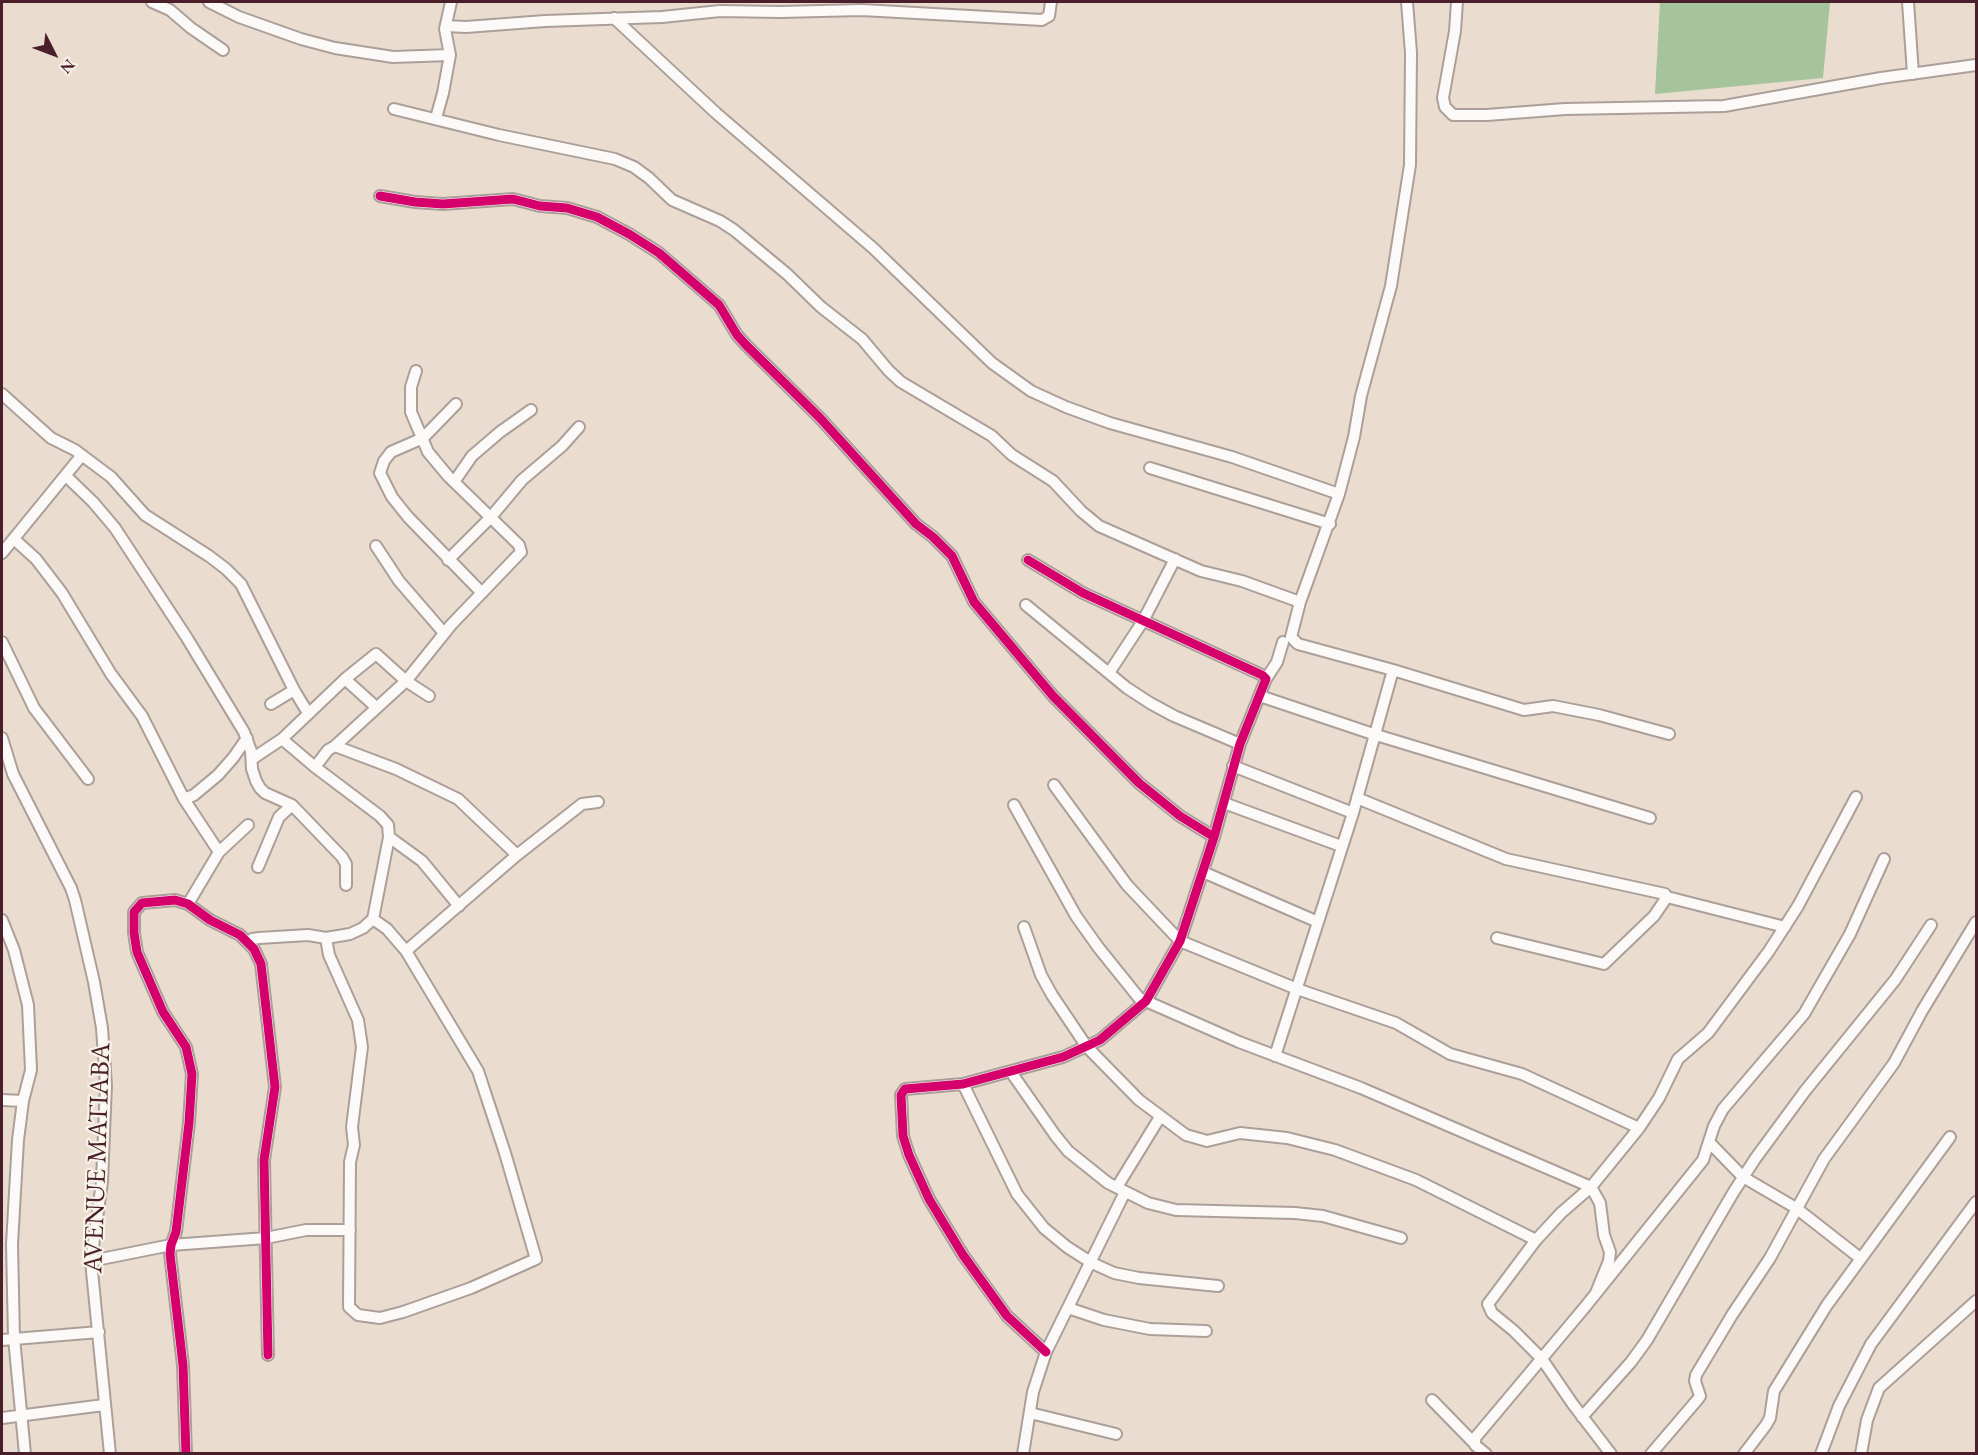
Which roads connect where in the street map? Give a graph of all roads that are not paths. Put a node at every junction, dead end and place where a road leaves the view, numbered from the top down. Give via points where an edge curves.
1 (152, 2) edge
2 (209, 2) edge
3 (452, 2) edge
4 (1051, 2) edge
5 (1407, 2) edge
6 (1457, 2) edge
7 (1908, 2) edge
8 (828, 6) edge
9 (614, 18) junction
10 (446, 26) junction
11 (223, 50) dead end
12 (450, 55) junction
13 (1977, 65) edge
14 (1913, 74) junction
15 (394, 109) dead end
16 (436, 118) junction
17 (380, 196) dead end
18 (416, 371) dead end
19 (2, 394) edge
20 (456, 404) dead end
21 (531, 410) dead end
22 (579, 427) dead end
23 (423, 438) junction
24 (82, 455) junction
25 (1150, 468) dead end
26 (66, 476) junction
27 (454, 482) junction
28 (1339, 494) junction
29 (491, 517) junction
30 (1329, 524) junction
31 (14, 538) junction
32 (376, 546) dead end
33 (2, 553) edge
34 (1175, 559) junction
35 (448, 560) junction
36 (1028, 560) dead end
37 (482, 593) junction
38 (1300, 602) junction
39 (1026, 604) dead end
40 (1143, 621) junction
41 (444, 633) junction
42 (2, 642) edge
43 (1282, 642) dead end
44 (1393, 670) junction
45 (1109, 673) junction
46 (345, 679) junction
47 (1266, 679) junction
48 (406, 681) junction
49 (294, 690) junction
50 (429, 696) dead end
51 (1260, 696) junction
52 (271, 704) dead end
53 (376, 707) junction
54 (308, 713) junction
55 (1669, 734) dead end
56 (1373, 735) junction
57 (2, 738) edge
58 (247, 738) junction
59 (282, 739) junction
60 (1240, 744) junction
61 (335, 746) junction
62 (252, 759) junction
63 (1233, 766) junction
64 (315, 767) junction
65 (88, 779) dead end
66 (1054, 785) dead end
67 (1856, 797) dead end
68 (1357, 798) junction
69 (184, 799) junction
70 (598, 802) dead end
71 (1224, 803) junction
72 (292, 805) junction
73 (1014, 805) dead end
74 (1353, 813) junction
75 (1650, 818) dead end
76 (248, 825) dead end
77 (389, 837) junction
78 (1214, 837) junction
79 (1341, 846) junction
80 (219, 852) junction
81 (517, 855) junction
82 (1884, 859) dead end
83 (258, 867) dead end
84 (1203, 872) junction
85 (346, 885) dead end
86 (1668, 897) junction
87 (188, 904) junction
88 (459, 906) junction
89 (373, 919) junction
90 (2, 920) edge
91 (1318, 922) junction
92 (1977, 922) edge
93 (1931, 925) dead end
94 (1024, 927) dead end
95 (1785, 927) junction
96 (327, 938) junction
97 (1497, 938) dead end
98 (1180, 941) junction
99 (249, 942) junction
100 (405, 951) junction
101 (1297, 989) junction
102 (1146, 1001) junction
103 (1087, 1047) junction
104 (1275, 1056) junction
105 (1011, 1072) junction
106 (963, 1084) junction
107 (2, 1100) edge
108 (23, 1101) junction
109 (1160, 1117) junction
110 (1639, 1128) junction
111 (1950, 1137) dead end
112 (1709, 1142) junction
113 (1743, 1177) junction
114 (1592, 1187) junction
115 (1121, 1190) junction
116 (1977, 1202) edge
117 (1796, 1208) junction
118 (350, 1230) junction
119 (266, 1238) junction
120 (1401, 1238) dead end
121 (1536, 1240) junction
122 (171, 1245) junction
123 (1860, 1258) junction
124 (91, 1261) junction
125 (1092, 1263) junction
126 (1218, 1286) dead end
127 (1596, 1293) junction
128 (1977, 1301) edge
129 (1068, 1308) junction
130 (1206, 1331) dead end
131 (99, 1332) junction
132 (14, 1338) junction
133 (2, 1340) edge
134 (1046, 1352) junction
135 (268, 1355) dead end
136 (1542, 1359) junction
137 (1432, 1400) dead end
138 (104, 1405) junction
139 (1030, 1413) junction
140 (22, 1414) junction
141 (2, 1418) edge
142 (1582, 1418) junction
143 (1116, 1434) dead end
144 (1474, 1443) junction
145 (25, 1454) edge
146 (110, 1454) edge
147 (186, 1454) edge
148 (1023, 1454) edge
149 (1486, 1454) edge
150 (1611, 1454) edge
151 (1651, 1454) edge
152 (1744, 1454) edge
153 (1821, 1454) edge
154 (1861, 1454) edge

1 - 11 street via 170,10
2 - 12 street via 239,17 335,48 393,57
3 - 10 street
4 - 8 street via 1049,16 1042,20
5 - 28 street via 1412,53 1410,165 1401,231
6 - 14 street via 1443,98 1453,115 1565,108 1724,106
7 - 14 street
8 - 9 street
9 - 10 street
9 - 28 street via 716,113 873,249 992,363 1031,391 1110,423 1232,457
10 - 12 street
12 - 16 street
13 - 14 street
15 - 16 street
16 - 34 street via 615,159 634,167 672,200 734,230 862,339 901,382 992,436 1012,455 1053,481 1091,520
17 - 78 street via 443,204 513,199 567,208 597,217 659,253 719,305 746,345 820,418 916,524 952,556 974,602 1053,696 1139,783
18 - 23 street via 411,387 411,412
19 - 24 street via 51,438
20 - 23 street
21 - 27 street via 472,456
22 - 29 street via 522,480
23 - 27 street via 428,452
23 - 35 street via 391,452 380,473 392,497
24 - 26 street
24 - 49 street via 111,477 145,515 191,543 242,584
25 - 30 street
26 - 31 street
26 - 58 street via 115,528
27 - 29 street
28 - 30 street
29 - 35 street
29 - 37 street via 522,550
30 - 38 street
31 - 33 street
31 - 69 street via 62,593 111,674 142,716
32 - 41 street via 399,581
34 - 38 street
34 - 40 street
35 - 37 street
36 - 40 street via 1083,593
37 - 41 street
38 - 44 street via 1291,634 1295,642
39 - 45 street
40 - 45 street
40 - 47 street
41 - 48 street
42 - 65 street via 34,708
43 - 47 street
44 - 55 street via 1524,710 1553,706
44 - 56 street
45 - 60 street via 1150,703
46 - 48 street via 376,654
46 - 53 street
46 - 54 street
47 - 51 street
48 - 50 street
48 - 53 street
49 - 52 street
49 - 54 street
51 - 56 street
51 - 60 street
53 - 61 street
54 - 59 street
56 - 68 street
56 - 75 street
57 - 124 street, AVENUE MATIABA via 13,774 71,888 96,992 106,1085 102,1182
58 - 62 street
58 - 69 street via 218,775
59 - 62 street
59 - 64 street
60 - 63 street
61 - 64 street
61 - 81 street via 396,769 458,799
62 - 72 street via 260,788
63 - 71 street
63 - 74 street
64 - 77 street via 385,821
66 - 98 street via 1127,885
67 - 95 street
68 - 74 street
68 - 86 street via 1506,859
69 - 80 street
70 - 81 street via 582,804
71 - 78 street
71 - 79 street
72 - 83 street via 279,817
72 - 85 street via 342,857
73 - 102 street via 1076,916 1135,994
74 - 79 street
76 - 80 street
77 - 88 street via 422,861
77 - 89 street
78 - 84 street
79 - 91 street
80 - 87 street
81 - 88 street
82 - 112 street via 1850,934 1804,1014 1723,1109
84 - 91 street
84 - 98 street
86 - 95 street
86 - 97 street via 1604,964
87 - 99 street
87 - 122 street via 154,901 142,903 134,912 137,952 163,1012 186,1047 192,1074 176,1232
88 - 100 street
89 - 96 street via 350,934
89 - 100 street
90 - 108 street via 28,1005 31,1070
91 - 101 street
92 - 117 street via 1897,1058 1824,1160
93 - 113 street via 1895,980 1805,1091
94 - 103 street via 1041,975
95 - 110 street via 1708,1033 1678,1059
96 - 99 street via 301,935
96 - 118 street via 329,955 358,1020 362,1047 352,1127
98 - 101 street
98 - 102 street
99 - 119 street via 261,964 274,1071 264,1160
100 - 118 street via 478,1071 536,1258 471,1288 403,1312 366,1318 349,1307
101 - 104 street
101 - 110 street via 1396,1023 1450,1054 1522,1074
102 - 103 street via 1100,1041
102 - 104 street
103 - 105 street
103 - 109 street
104 - 114 street via 1361,1088
105 - 106 street
105 - 115 street via 1068,1151
106 - 125 street via 1022,1201 1044,1228
106 - 134 street via 903,1092 901,1116 909,1155 929,1199 963,1255 1007,1316
107 - 108 street
108 - 132 street via 13,1203
109 - 115 street
109 - 121 street via 1200,1140 1213,1141 1240,1133 1287,1138 1335,1150 1416,1180
110 - 114 street
111 - 123 street
112 - 113 street
112 - 127 street via 1703,1160
113 - 117 street
113 - 142 street via 1647,1340
114 - 121 street
114 - 127 street via 1600,1203 1610,1252
115 - 120 street via 1176,1210 1295,1213 1344,1221
115 - 125 street
116 - 153 street via 1871,1344 1839,1406
117 - 123 street
117 - 151 street via 1770,1258 1696,1375 1700,1396
118 - 119 street via 306,1230
119 - 122 street
119 - 135 street
121 - 136 street via 1488,1304 1491,1313
122 - 124 street
122 - 147 street via 183,1365
123 - 152 street via 1774,1391 1770,1418
124 - 131 street, AVENUE MATIABA
125 - 126 street via 1139,1278
125 - 129 street
127 - 136 street
128 - 154 street via 1880,1388 1867,1420
129 - 130 street via 1150,1329
129 - 134 street
131 - 132 street
131 - 138 street, AVENUE MATIABA
132 - 133 street
132 - 140 street
134 - 139 street
136 - 142 street
136 - 144 street
137 - 144 street
138 - 140 street
138 - 146 street, AVENUE MATIABA
139 - 143 street
139 - 148 street
140 - 141 street
140 - 145 street
142 - 150 street
144 - 149 street

